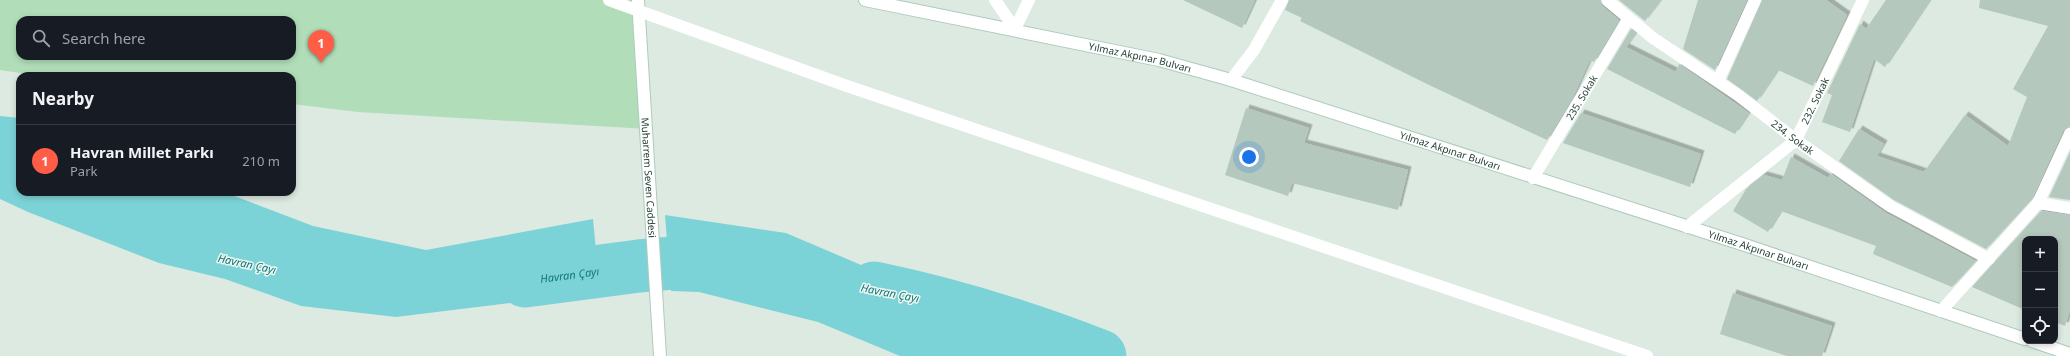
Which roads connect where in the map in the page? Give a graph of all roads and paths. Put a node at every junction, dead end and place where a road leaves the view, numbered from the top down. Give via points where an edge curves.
1 (609, 0) edge
2 (865, 0) edge
3 (995, 0) edge
4 (1029, 0) edge
5 (1282, 0) edge
6 (1607, 0) edge
7 (1755, 0) edge
8 (1863, 0) edge
9 (638, 5) edge
10 (1629, 18) junction
11 (1015, 30) junction
12 (1231, 80) junction
13 (1718, 81) junction
14 (2070, 134) edge
15 (1796, 140) junction
16 (1533, 178) junction
17 (2038, 203) junction
18 (2070, 208) edge
19 (1687, 227) junction
20 (1989, 259) junction
21 (1940, 311) junction
22 (2022, 338) edge
23 (2041, 344) edge
24 (2070, 354) edge
25 (660, 356) edge
26 (1647, 356) edge

1 - 9 street
2 - 11 street, Yılmaz Akpınar Bulvarı
3 - 11 street
4 - 11 street
5 - 12 street via 1254,50
6 - 10 street, 234. Sokak
7 - 13 street
8 - 15 street, 232. Sokak
9 - 25 street, Muharrem Seven Caddesi
9 - 26 street via 847,86
10 - 13 street, 234. Sokak
10 - 16 street, 235. Sokak
11 - 12 street, Yılmaz Akpınar Bulvarı via 1159,60
12 - 16 street, Yılmaz Akpınar Bulvarı
13 - 15 street, 234. Sokak
14 - 17 street
15 - 19 street, 232. Sokak
15 - 20 street, 234. Sokak via 1890,206
16 - 19 street, Yılmaz Akpınar Bulvarı
17 - 18 street
17 - 20 street
19 - 21 street, Yılmaz Akpınar Bulvarı
20 - 21 street
21 - 22 street, Yılmaz Akpınar Bulvarı
23 - 24 street

